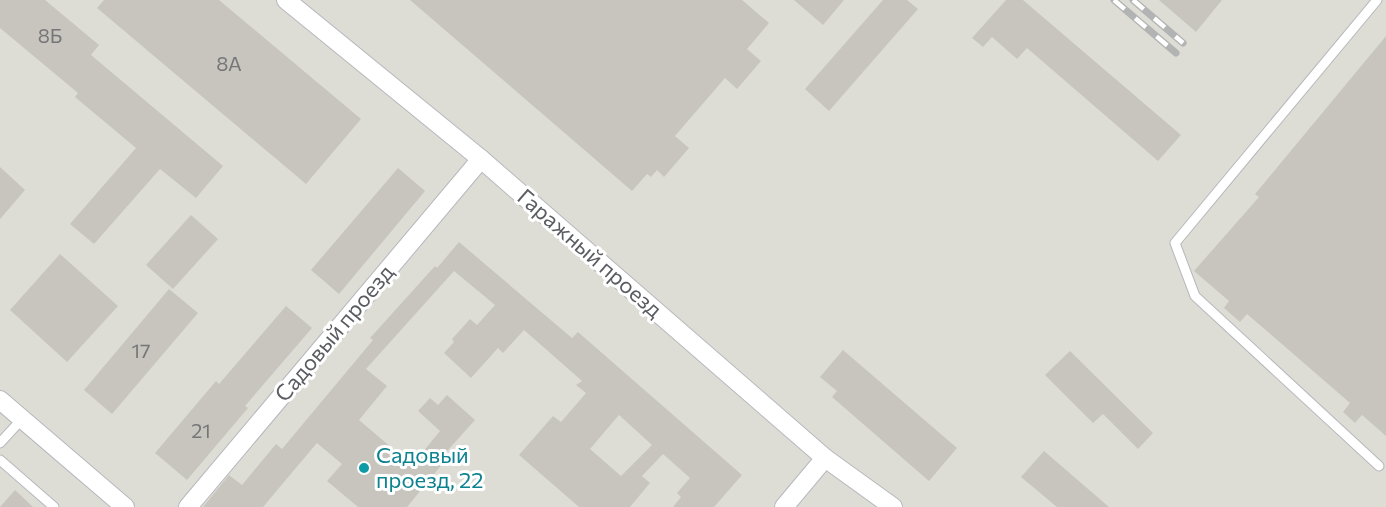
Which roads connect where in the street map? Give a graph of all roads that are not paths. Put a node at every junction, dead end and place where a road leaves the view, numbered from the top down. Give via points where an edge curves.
1 (286, 0) edge
2 (1377, 0) edge
3 (481, 159) junction
4 (0, 400) edge
5 (22, 419) junction
6 (0, 443) edge
7 (825, 458) junction
8 (0, 460) edge
9 (1379, 466) dead end
10 (54, 507) edge
11 (125, 507) edge
12 (188, 507) edge
13 (783, 507) edge
14 (893, 507) edge

1 - 3 street, Гаражный проезд
2 - 9 lane via 1175,243 1195,296
3 - 7 street, Гаражный проезд
3 - 12 street, Садовый проезд
4 - 5 street
5 - 6 lane
5 - 11 street
7 - 13 street
7 - 14 street, Гаражный проезд
8 - 10 lane

